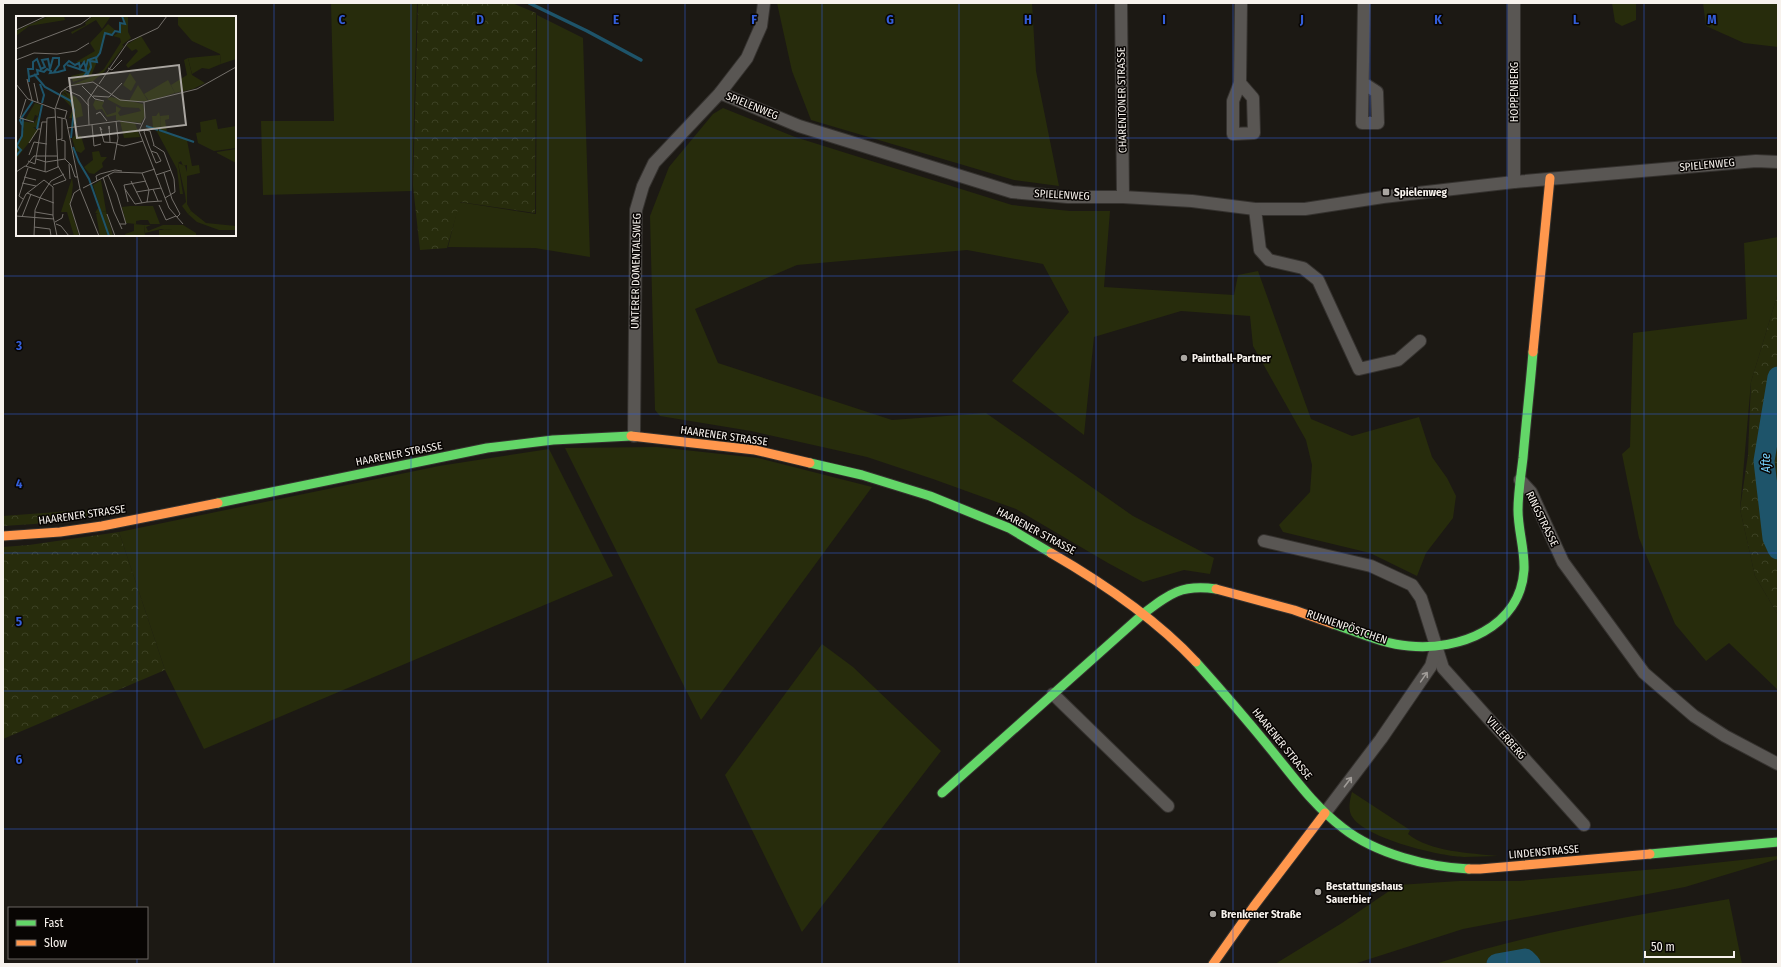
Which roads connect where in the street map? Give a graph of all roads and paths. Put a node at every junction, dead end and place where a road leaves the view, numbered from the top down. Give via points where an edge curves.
1 (764, 3) edge
2 (1121, 3) edge
3 (1241, 3) edge
4 (1364, 3) edge
5 (1514, 3) edge
6 (1240, 83) dead end
7 (1363, 83) dead end
8 (720, 92) junction
9 (1778, 162) edge
10 (1550, 178) junction
11 (1514, 182) junction
12 (1123, 197) junction
13 (1255, 209) junction
14 (1420, 340) dead end
15 (634, 436) junction
16 (1520, 480) junction
17 (3, 536) edge
18 (1264, 541) dead end
19 (1143, 614) junction
20 (1436, 647) junction
21 (1053, 694) junction
22 (1778, 764) edge
23 (942, 793) dead end
24 (1168, 806) dead end
25 (1325, 813) junction
26 (1584, 825) dead end
27 (1778, 842) edge
28 (1213, 964) edge

1 - 8 street, UNTERER DOMENTALSWEG via 761,26 747,58
2 - 12 street, CHARENTONER STRASSE
3 - 6 street
4 - 7 street
5 - 11 street, HOPPENBERG
8 - 12 street, SPIELENWEG via 799,126 1012,192 1068,197
8 - 15 street, UNTERER DOMENTALSWEG via 654,163 643,186 636,210
9 - 10 street, SPIELENWEG via 1756,161
10 - 11 street, SPIELENWEG
10 - 16 main road, RINGSTRASSE
11 - 13 street, SPIELENWEG via 1310,208
12 - 13 street, SPIELENWEG via 1192,201
13 - 14 street via 1260,250 1269,260 1303,268 1318,280 1359,369 1398,360
15 - 17 main road, HAARENER STRASSE via 553,440 487,448 102,526
15 - 19 main road, HAARENER STRASSE via 754,450 862,475 930,496 1009,528 1076,567
16 - 20 main road via 1518,510 1524,570 1514,604 1501,620 1484,632 1455,644
16 - 22 street, RINGSTRASSE via 1531,492 1563,562 1644,673 1694,716
18 - 20 street via 1371,566 1412,585 1421,598
19 - 20 main road, RUHNENPÖSTCHEN via 1167,595 1184,589 1202,587 1224,590 1294,610 1382,641 1408,646
19 - 21 main road, RUHNENPÖSTCHEN
19 - 25 main road, HAARENER STRASSE via 1181,646 1217,685
25 -> 20 street via 1381,739 1431,666
20 - 26 street, VILLERBERG via 1443,668
21 - 23 main road, RUHNENPÖSTCHEN
21 - 24 street
25 - 27 main road, LINDENSTRASSE via 1344,829 1383,850 1428,864 1451,868 1515,867
25 - 28 main road

